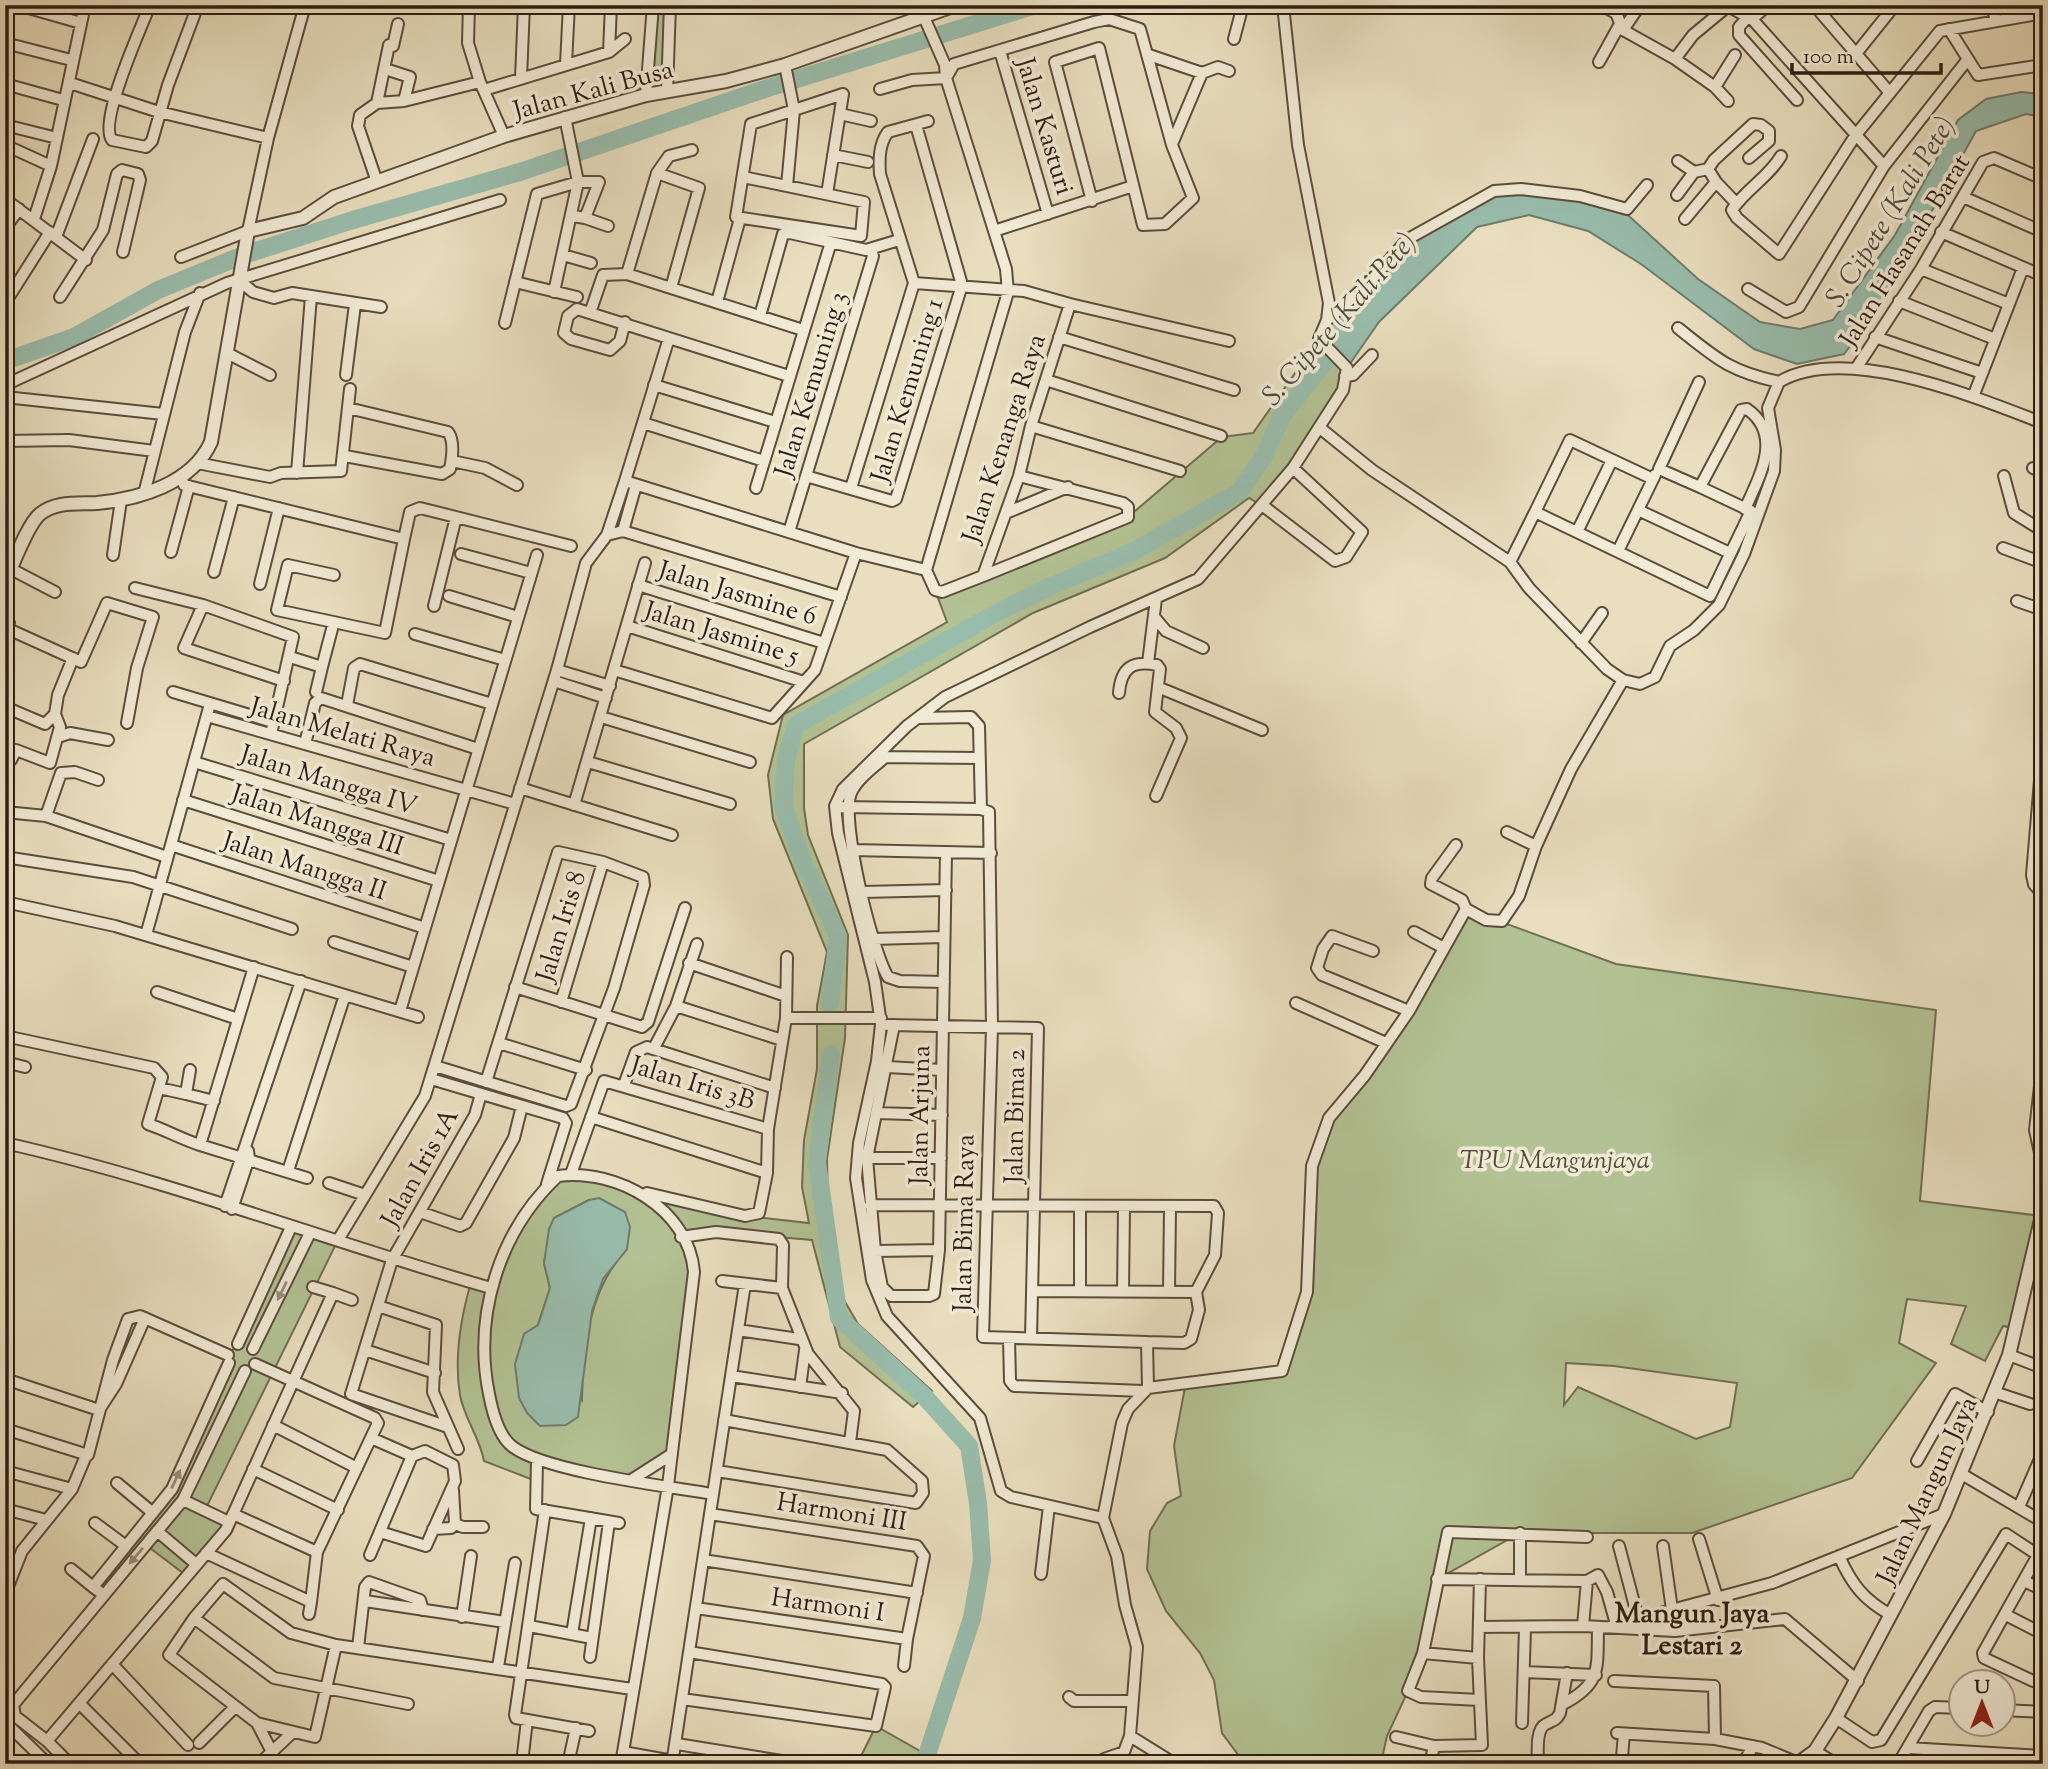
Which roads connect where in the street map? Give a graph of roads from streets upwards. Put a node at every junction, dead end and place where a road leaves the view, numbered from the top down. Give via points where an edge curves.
1 (18, 5) edge
2 (150, 5) edge
3 (198, 5) edge
4 (305, 5) edge
5 (469, 5) edge
6 (524, 5) edge
7 (569, 5) edge
8 (611, 5) edge
9 (653, 5) edge
10 (670, 5) edge
11 (956, 5) edge
12 (1243, 5) edge
13 (1283, 5) edge
14 (1601, 5) edge
15 (1640, 5) edge
16 (1768, 5) edge
17 (1814, 5) edge
18 (1895, 5) edge
19 (1991, 5) edge
20 (83, 6) edge
21 (2043, 13) edge
22 (924, 17) junction
23 (1752, 19) junction
24 (1996, 20) junction
25 (81, 23) junction
26 (398, 24) dead end
27 (1622, 27) junction
28 (1949, 29) junction
29 (1234, 38) dead end
30 (625, 39) dead end
31 (5, 43) edge
32 (1000, 51) junction
33 (609, 52) junction
34 (1149, 55) junction
35 (1735, 55) dead end
36 (1855, 55) junction
37 (1675, 59) junction
38 (1968, 59) junction
39 (71, 60) junction
40 (1599, 62) dead end
41 (566, 64) junction
42 (785, 65) junction
43 (2043, 65) edge
44 (385, 68) junction
45 (1229, 71) dead end
46 (1202, 73) junction
47 (521, 78) junction
48 (946, 78) junction
49 (5, 84) edge
50 (73, 84) dead end
51 (482, 86) junction
52 (1715, 87) junction
53 (880, 89) dead end
54 (667, 92) junction
55 (1890, 93) junction
56 (646, 95) junction
57 (114, 99) junction
58 (62, 100) junction
59 (1797, 100) dead end
60 (404, 101) junction
61 (1728, 101) dead end
62 (377, 103) junction
63 (794, 110) junction
64 (159, 112) junction
65 (840, 114) junction
66 (565, 117) junction
67 (871, 121) dead end
68 (928, 121) dead end
69 (5, 125) edge
70 (916, 125) junction
71 (504, 136) junction
72 (1855, 136) junction
73 (57, 138) junction
74 (268, 138) junction
75 (93, 139) dead end
76 (5, 145) edge
77 (1172, 145) junction
78 (692, 150) dead end
79 (833, 155) junction
80 (1781, 156) dead end
81 (1749, 158) dead end
82 (1678, 161) dead end
83 (868, 162) dead end
84 (51, 166) junction
85 (1884, 166) junction
86 (1709, 169) junction
87 (1694, 172) junction
88 (657, 173) junction
89 (743, 177) junction
90 (2043, 179) edge
91 (377, 182) junction
92 (578, 182) junction
93 (1716, 182) junction
94 (1647, 185) dead end
95 (787, 186) junction
96 (1133, 186) junction
97 (827, 194) junction
98 (1677, 195) dead end
99 (1963, 197) junction
100 (5, 199) edge
101 (500, 200) dead end
102 (1092, 201) junction
103 (1737, 203) junction
104 (19, 209) junction
105 (1048, 214) junction
106 (579, 217) junction
107 (34, 219) junction
108 (1685, 219) dead end
109 (739, 222) dead end
110 (608, 226) dead end
111 (5, 228) edge
112 (994, 230) junction
113 (1941, 232) junction
114 (2043, 232) edge
115 (53, 235) junction
116 (246, 236) junction
117 (899, 240) junction
118 (831, 242) junction
119 (871, 249) junction
120 (123, 252) dead end
121 (563, 255) junction
122 (181, 257) dead end
123 (86, 260) junction
124 (591, 263) dead end
125 (2023, 268) junction
126 (1921, 269) junction
127 (627, 274) junction
128 (2043, 276) edge
129 (239, 280) junction
130 (515, 282) junction
131 (914, 283) junction
132 (962, 285) junction
133 (671, 288) junction
134 (1748, 289) dead end
135 (554, 292) junction
136 (1009, 292) junction
137 (200, 293) junction
138 (311, 296) junction
139 (60, 297) dead end
140 (577, 298) dead end
141 (6, 302) edge
142 (717, 302) junction
143 (1899, 302) junction
144 (355, 304) junction
145 (1070, 304) junction
146 (2009, 304) junction
147 (381, 307) dead end
148 (590, 313) junction
149 (760, 316) junction
150 (1327, 320) junction
151 (505, 323) dead end
152 (625, 323) junction
153 (1678, 328) dead end
154 (803, 330) junction
155 (1059, 337) junction
156 (1875, 337) junction
157 (669, 338) junction
158 (1995, 339) junction
159 (1229, 341) dead end
160 (226, 353) junction
161 (1372, 355) dead end
162 (1857, 367) junction
163 (1346, 372) junction
164 (1982, 373) junction
165 (270, 375) dead end
166 (346, 375) dead end
167 (789, 376) junction
168 (1045, 380) junction
169 (1779, 382) junction
170 (1699, 383) dead end
171 (654, 385) junction
172 (5, 386) edge
173 (350, 389) dead end
174 (1234, 390) dead end
175 (5, 397) edge
176 (1973, 397) junction
177 (348, 408) junction
178 (163, 414) junction
179 (775, 422) junction
180 (2043, 422) edge
181 (643, 424) junction
182 (1031, 426) junction
183 (1320, 428) junction
184 (1221, 436) dead end
185 (5, 441) edge
186 (154, 451) junction
187 (345, 456) junction
188 (1612, 460) junction
189 (452, 461) junction
190 (764, 461) junction
191 (197, 463) junction
192 (1293, 468) junction
193 (1180, 471) dead end
194 (297, 472) junction
195 (1656, 474) junction
196 (806, 476) junction
197 (1019, 476) junction
198 (2004, 476) dead end
199 (185, 481) junction
200 (631, 483) junction
201 (517, 485) dead end
202 (1068, 487) junction
203 (1700, 487) junction
204 (756, 488) dead end
205 (851, 488) junction
206 (144, 494) junction
207 (234, 497) junction
208 (121, 500) junction
209 (1262, 505) junction
210 (279, 508) junction
211 (1745, 509) junction
212 (1638, 510) junction
213 (1535, 512) junction
214 (1006, 513) junction
215 (456, 517) junction
216 (623, 531) junction
217 (2043, 531) edge
218 (789, 532) junction
219 (1577, 532) junction
220 (607, 535) junction
221 (404, 539) junction
222 (571, 546) dead end
223 (2003, 548) dead end
224 (1618, 551) junction
225 (171, 552) dead end
226 (856, 553) junction
227 (1730, 553) junction
228 (461, 554) dead end
229 (113, 555) dead end
230 (537, 555) dead end
231 (1510, 562) junction
232 (645, 563) dead end
233 (2043, 563) edge
234 (11, 569) junction
235 (926, 570) junction
236 (214, 572) dead end
237 (531, 573) junction
238 (334, 575) dead end
239 (983, 576) junction
240 (5, 582) edge
241 (260, 583) dead end
242 (638, 585) junction
243 (135, 588) dead end
244 (55, 592) dead end
245 (449, 596) dead end
246 (841, 597) junction
247 (1156, 599) junction
248 (2017, 601) dead end
249 (202, 605) junction
250 (434, 606) dead end
251 (2043, 610) edge
252 (1602, 613) dead end
253 (518, 617) junction
254 (1154, 618) junction
255 (5, 621) edge
256 (627, 626) junction
257 (332, 629) dead end
258 (415, 634) dead end
259 (824, 643) junction
260 (1581, 643) junction
261 (1203, 648) dead end
262 (290, 657) junction
263 (73, 658) junction
264 (505, 660) junction
265 (1148, 663) junction
266 (322, 667) junction
267 (614, 670) junction
268 (556, 676) junction
269 (1623, 680) junction
270 (284, 681) junction
271 (804, 682) junction
272 (610, 686) junction
273 (1160, 688) junction
274 (173, 692) dead end
275 (316, 692) dead end
276 (1119, 693) dead end
277 (606, 698) junction
278 (210, 704) junction
279 (492, 704) junction
280 (347, 705) junction
281 (5, 707) edge
282 (55, 714) junction
283 (207, 716) junction
284 (601, 717) junction
285 (919, 719) junction
286 (127, 723) dead end
287 (272, 728) junction
288 (1262, 730) dead end
289 (58, 737) junction
290 (108, 740) dead end
291 (305, 744) junction
292 (478, 749) junction
293 (879, 757) junction
294 (2043, 757) edge
295 (5, 758) edge
296 (979, 758) junction
297 (194, 762) junction
298 (588, 762) junction
299 (750, 762) dead end
300 (98, 780) dead end
301 (2041, 784) edge
302 (520, 788) junction
303 (466, 789) junction
304 (1156, 796) dead end
305 (183, 800) junction
306 (515, 804) junction
307 (730, 804) dead end
308 (575, 805) junction
309 (835, 806) junction
310 (847, 808) junction
311 (981, 808) junction
312 (5, 812) edge
313 (47, 816) junction
314 (1507, 832) dead end
315 (672, 835) dead end
316 (451, 840) junction
317 (171, 845) junction
318 (1456, 845) dead end
319 (1536, 846) junction
320 (852, 850) junction
321 (946, 853) junction
322 (991, 853) junction
323 (5, 857) edge
324 (167, 857) junction
325 (603, 862) junction
326 (439, 881) junction
327 (159, 886) junction
328 (946, 890) junction
329 (863, 892) junction
330 (2043, 892) edge
331 (5, 902) edge
332 (685, 908) dead end
333 (1466, 909) junction
334 (425, 928) junction
335 (292, 929) dead end
336 (1414, 932) dead end
337 (146, 935) junction
338 (944, 937) junction
339 (873, 939) junction
340 (334, 942) dead end
341 (697, 944) dead end
342 (1444, 948) junction
343 (1373, 951) dead end
344 (787, 957) dead end
345 (689, 964) junction
346 (254, 967) junction
347 (413, 967) junction
348 (301, 982) junction
349 (944, 982) junction
350 (515, 988) junction
351 (157, 992) dead end
352 (345, 995) junction
353 (786, 996) junction
354 (561, 1002) junction
355 (1296, 1003) dead end
356 (676, 1006) junction
357 (400, 1011) junction
358 (1409, 1011) junction
359 (603, 1015) junction
360 (418, 1017) dead end
361 (786, 1017) junction
362 (238, 1019) junction
363 (881, 1021) junction
364 (894, 1025) junction
365 (943, 1026) junction
366 (992, 1027) junction
367 (5, 1036) edge
368 (782, 1040) junction
369 (499, 1043) junction
370 (1386, 1043) junction
371 (654, 1048) junction
372 (5, 1062) edge
373 (435, 1066) junction
374 (887, 1067) junction
375 (25, 1068) dead end
376 (2043, 1069) edge
377 (190, 1070) dead end
378 (586, 1070) junction
379 (942, 1070) junction
380 (430, 1079) junction
381 (486, 1082) junction
382 (624, 1085) junction
383 (159, 1088) junction
384 (775, 1088) junction
385 (186, 1094) junction
386 (481, 1094) junction
387 (214, 1101) junction
388 (522, 1106) junction
389 (876, 1113) junction
390 (942, 1115) junction
391 (591, 1117) junction
392 (768, 1129) junction
393 (5, 1143) edge
394 (200, 1145) junction
395 (246, 1153) junction
396 (867, 1158) junction
397 (941, 1158) junction
398 (2043, 1162) edge
399 (288, 1171) junction
400 (767, 1173) junction
401 (571, 1174) junction
402 (307, 1178) dead end
403 (329, 1183) dead end
404 (546, 1187) junction
405 (642, 1193) junction
406 (365, 1195) junction
407 (940, 1204) junction
408 (870, 1205) junction
409 (986, 1206) junction
410 (1034, 1206) junction
411 (1080, 1206) junction
412 (1124, 1207) junction
413 (229, 1208) junction
414 (1170, 1208) junction
415 (2043, 1211) edge
416 (420, 1212) junction
417 (291, 1227) junction
418 (310, 1233) junction
419 (681, 1237) junction
420 (338, 1240) junction
421 (875, 1251) junction
422 (939, 1251) junction
423 (2039, 1251) edge
424 (393, 1260) junction
425 (722, 1281) dead end
426 (745, 1284) junction
427 (313, 1287) dead end
428 (491, 1288) junction
429 (782, 1288) junction
430 (1032, 1291) junction
431 (1080, 1292) junction
432 (1123, 1292) junction
433 (1169, 1292) junction
434 (333, 1293) junction
435 (1196, 1293) junction
436 (352, 1300) dead end
437 (378, 1306) junction
438 (738, 1329) junction
439 (1009, 1338) junction
440 (1031, 1338) junction
441 (799, 1339) junction
442 (1147, 1342) junction
443 (238, 1344) junction
444 (253, 1349) junction
445 (365, 1350) junction
446 (805, 1350) junction
447 (2010, 1355) junction
448 (229, 1359) junction
449 (255, 1364) junction
450 (2043, 1368) edge
451 (245, 1371) junction
452 (435, 1373) junction
453 (731, 1376) junction
454 (5, 1379) edge
455 (293, 1382) junction
456 (800, 1387) junction
457 (1145, 1389) junction
458 (842, 1393) junction
459 (1997, 1393) junction
460 (2030, 1404) dead end
461 (99, 1410) junction
462 (1988, 1412) junction
463 (724, 1420) junction
464 (274, 1425) junction
465 (448, 1427) junction
466 (5, 1429) edge
467 (372, 1438) junction
468 (850, 1442) junction
469 (458, 1449) dead end
470 (2043, 1452) edge
471 (672, 1454) junction
472 (412, 1456) junction
473 (85, 1458) dead end
474 (537, 1461) junction
475 (1917, 1461) dead end
476 (357, 1468) junction
477 (253, 1469) junction
478 (5, 1471) edge
479 (717, 1471) junction
480 (1961, 1473) junction
481 (633, 1479) junction
482 (117, 1483) dead end
483 (668, 1485) junction
484 (453, 1487) junction
485 (72, 1489) junction
486 (714, 1492) junction
487 (183, 1500) junction
488 (1049, 1506) junction
489 (2019, 1507) junction
490 (5, 1509) edge
491 (338, 1510) junction
492 (545, 1510) junction
493 (153, 1513) junction
494 (710, 1514) junction
495 (1944, 1514) junction
496 (231, 1518) junction
497 (590, 1518) junction
498 (1103, 1518) junction
499 (46, 1520) junction
500 (2043, 1522) edge
501 (95, 1523) dead end
502 (456, 1524) junction
503 (483, 1527) dead end
504 (433, 1529) junction
505 (157, 1531) junction
506 (380, 1532) junction
507 (1520, 1533) junction
508 (1587, 1536) dead end
509 (1699, 1539) dead end
510 (126, 1546) junction
511 (1619, 1546) dead end
512 (1663, 1546) dead end
513 (2042, 1549) edge
514 (317, 1552) junction
515 (206, 1553) junction
516 (370, 1555) dead end
517 (471, 1556) dead end
518 (1839, 1556) junction
519 (703, 1560) junction
520 (515, 1563) dead end
521 (196, 1564) junction
522 (71, 1569) dead end
523 (1041, 1574) dead end
524 (1437, 1579) junction
525 (1480, 1579) junction
526 (1520, 1579) junction
527 (1587, 1581) junction
528 (2024, 1581) junction
529 (2043, 1590) edge
530 (98, 1591) junction
531 (917, 1593) junction
532 (5, 1594) edge
533 (1718, 1600) junction
534 (365, 1601) junction
535 (311, 1602) junction
536 (696, 1608) junction
537 (1673, 1609) junction
538 (423, 1610) junction
539 (309, 1614) dead end
540 (1892, 1615) junction
541 (2006, 1615) junction
542 (462, 1616) junction
543 (194, 1618) junction
544 (1638, 1618) junction
545 (505, 1622) junction
546 (529, 1626) junction
547 (1583, 1626) junction
548 (1479, 1627) junction
549 (1608, 1627) junction
550 (1524, 1628) junction
551 (1675, 1631) junction
552 (572, 1634) junction
553 (2043, 1634) edge
554 (592, 1638) junction
555 (907, 1639) junction
556 (336, 1645) junction
557 (358, 1648) junction
558 (689, 1652) junction
559 (1423, 1653) junction
560 (590, 1657) dead end
561 (1478, 1658) junction
562 (112, 1664) junction
563 (904, 1666) dead end
564 (498, 1667) junction
565 (522, 1671) junction
566 (1524, 1672) junction
567 (1567, 1673) junction
568 (1596, 1675) junction
569 (1614, 1681) dead end
570 (1858, 1681) junction
571 (2033, 1681) dead end
572 (326, 1689) junction
573 (632, 1689) junction
574 (1069, 1697) dead end
575 (682, 1699) junction
576 (1479, 1700) junction
577 (1131, 1701) junction
578 (79, 1703) junction
579 (408, 1704) dead end
580 (1563, 1704) junction
581 (235, 1707) junction
582 (1946, 1707) edge
583 (2016, 1711) edge
584 (2043, 1712) edge
585 (1836, 1718) junction
586 (527, 1720) junction
587 (5, 1722) edge
588 (257, 1723) junction
589 (1522, 1723) dead end
590 (576, 1728) junction
591 (589, 1731) dead end
592 (293, 1732) junction
593 (1130, 1736) junction
594 (1396, 1737) dead end
595 (1715, 1739) junction
596 (47, 1741) junction
597 (677, 1744) junction
598 (1753, 1745) junction
599 (1434, 1746) junction
600 (1908, 1748) junction
601 (1815, 1751) junction
602 (271, 1752) junction
603 (2043, 1756) edge
604 (1622, 1757) dead end
605 (622, 1758) edge
606 (1104, 1759) dead end
607 (673, 1762) edge
608 (522, 1763) edge
609 (1798, 1763) edge
610 (48, 1764) edge
611 (70, 1764) edge
612 (140, 1764) edge
613 (259, 1764) edge
614 (568, 1764) edge
615 (800, 1764) edge
616 (1175, 1764) edge
617 (1430, 1764) edge
618 (1538, 1764) edge
619 (1744, 1764) edge
620 (1836, 1764) edge
621 (1898, 1764) edge

1 - 25 street
2 - 57 street
3 - 64 street
4 - 74 street
5 - 51 street via 468,43
6 - 47 street
7 - 41 street
8 - 33 street
9 - 56 street
10 - 54 street
11 - 22 street, Jalan Kali Busa
12 - 29 street
13 - 150 street via 1298,145 1329,303
14 - 27 street via 1616,13
15 - 27 street
16 - 23 street
17 - 36 street
18 - 36 street
19 - 24 street
20 - 25 street
21 - 24 street
22 - 42 street, Jalan Kali Busa
22 - 48 street
23 - 37 street via 1728,6 1693,35
23 - 59 street via 1739,26 1740,38
23 - 72 street
24 - 28 street
25 - 39 street
26 - 44 street
27 - 37 street
27 - 40 street
28 - 38 street
28 - 55 street via 1938,33
30 - 33 street
31 - 39 street
32 - 34 street via 1109,19 1140,29
32 - 48 street via 954,64
32 - 105 street, Jalan Kasturi
33 - 41 street
34 - 46 street
34 - 77 street
35 - 52 street
36 - 55 street
37 - 52 street
38 - 43 street via 1980,75
38 - 85 street
39 - 58 street
41 - 47 street
42 - 54 street, Jalan Kali Busa
42 - 63 street
44 - 60 street via 410,77
44 - 62 street
45 - 46 street via 1218,67
46 - 77 street
47 - 51 street
48 - 53 street via 912,80
48 - 112 street
49 - 58 street
50 - 57 street
51 - 60 street
51 - 71 street
52 - 61 street
54 - 56 street, Jalan Kali Busa
55 - 72 street
56 - 66 street, Jalan Kali Busa
57 - 64 street
57 - 64 street via 108,137 138,148 150,144
58 - 73 street
60 - 62 street
62 - 91 street via 360,115 358,126
63 - 65 street via 843,94
63 - 89 street via 751,124
63 - 95 street
64 - 74 street
65 - 67 street
65 - 79 street
66 - 71 street, Jalan Kali Busa
66 - 92 street
68 - 70 street
69 - 73 street
70 - 117 street via 888,132 882,140 880,174
70 - 132 street
71 - 91 street, Jalan Kali Busa
72 - 85 street
72 - 103 street via 1780,254 1737,218 1732,210
73 - 84 street
74 - 116 street
75 - 115 street
76 - 84 street
77 - 96 street via 1193,198 1165,224 1143,225
78 - 88 street via 669,156
79 - 83 street
79 - 97 street
80 - 103 street
81 - 86 street via 1769,141 1769,131 1761,125 1753,124
82 - 87 street
84 - 107 street
85 - 134 street via 1799,307 1786,312
86 - 87 street
86 - 93 street
87 - 98 street
88 - 127 street
88 - 133 street via 699,188
89 - 95 street
89 - 97 street via 736,217 861,236 864,202
90 - 99 street, Jalan Hasanah Barat via 1989,158
91 - 116 street, Jalan Kali Busa via 334,197 303,218
92 - 106 street
92 - 106 street via 599,182
92 - 130 street via 537,194
93 - 103 street
93 - 108 street
94 - 150 street via 1628,209 1580,196 1521,189 1494,191 1408,239
95 - 97 street
96 - 102 street
96 - 102 street via 1100,49 1055,61
99 - 113 street, Jalan Hasanah Barat
99 - 114 street
100 - 104 street
101 - 129 street
102 - 105 street
104 - 107 street
104 - 111 street
105 - 112 street
106 - 110 street
106 - 121 street
107 - 115 street
109 - 142 street
112 - 136 street
113 - 125 street
113 - 126 street, Jalan Hasanah Barat
115 - 123 street
115 - 141 street
116 - 122 street
116 - 129 street
117 - 119 street
117 - 131 street
118 - 119 street
118 - 149 street via 783,234
118 - 154 street
119 - 196 street, Jalan Kemuning 3 via 873,256
120 - 123 street via 140,180 138,174 122,170 117,174 103,230
121 - 124 street
121 - 135 street
123 - 139 street
125 - 128 street
125 - 146 street
126 - 143 street, Jalan Hasanah Barat
126 - 146 street
127 - 133 street
127 - 148 street via 603,275
129 - 137 street
129 - 138 street via 253,292 274,299 292,293
129 - 160 street
130 - 135 street
130 - 151 street
131 - 132 street, Jalan Kenanga Raya
131 - 205 street
132 - 136 street, Jalan Kenanga Raya
132 - 205 street, Jalan Kemuning 1 via 896,499
133 - 142 street
135 - 140 street
136 - 145 street, Jalan Kenanga Raya via 1024,291
136 - 235 street
137 - 172 street
137 - 178 street
138 - 144 street
138 - 194 street
142 - 149 street
143 - 156 street, Jalan Hasanah Barat
143 - 158 street
144 - 147 street
144 - 166 street
145 - 155 street, Jalan Kenanga Raya
145 - 159 street
146 - 158 street
148 - 152 street
148 - 152 street via 572,311 564,329 567,338 610,350 620,341
149 - 154 street
150 - 163 street via 1318,339
152 - 157 street
153 - 169 street via 1735,370
154 - 167 street
155 - 168 street, Jalan Kenanga Raya
155 - 174 street
156 - 162 street, Jalan Hasanah Barat
156 - 164 street
157 - 167 street
157 - 171 street
158 - 164 street
160 - 165 street
160 - 191 street via 211,442
161 - 163 street via 1353,375
162 - 169 street via 1811,369
162 - 176 street
163 - 183 street via 1343,390
164 - 176 street
167 - 179 street
168 - 182 street, Jalan Kenanga Raya
168 - 184 street
169 - 269 street via 1768,408 1775,463 1770,488 1718,605 1670,646 1655,677 1640,684
170 - 195 street
171 - 179 street
171 - 181 street
173 - 177 street
175 - 178 street
176 - 180 street
177 - 187 street
177 - 189 street via 448,432
178 - 186 street
179 - 190 street
181 - 190 street
181 - 200 street
182 - 193 street
182 - 197 street, Jalan Kenanga Raya
183 - 192 street
183 - 231 street via 1372,470
185 - 186 street via 69,440
186 - 206 street
187 - 189 street via 442,474 450,470
187 - 194 street via 341,471
188 - 195 street
188 - 213 street via 1570,440
188 - 219 street
189 - 201 street via 485,468
190 - 204 street
191 - 194 street via 270,477
191 - 199 street
192 - 209 street
192 - 209 street via 1362,532 1346,557 1335,561
195 - 203 street
195 - 212 street
196 - 205 street, Jalan Kemuning 1
196 - 218 street, Jalan Kemuning 3
197 - 202 street
197 - 214 street, Jalan Kenanga Raya
198 - 217 street via 2014,513
199 - 206 street
199 - 207 street
199 - 225 street
200 - 216 street
200 - 218 street
200 - 220 street
202 - 214 street
202 - 239 street via 1123,503 1128,517
203 - 211 street
203 - 211 street via 1741,410 1750,410 1764,433 1768,454
206 - 208 street
207 - 210 street
207 - 236 street
208 - 229 street
208 - 234 street via 47,509 36,517
209 - 247 street via 1198,579
210 - 221 street
210 - 241 street
211 - 227 street via 1751,511
212 - 224 street
212 - 227 street
213 - 219 street
213 - 231 street
214 - 239 street, Jalan Kenanga Raya
215 - 221 street via 415,509 408,516
215 - 222 street
215 - 250 street
216 - 220 street
216 - 246 street
218 - 226 street
219 - 224 street
220 - 268 street via 586,563
221 - 238 street via 385,633 278,610 288,565
223 - 233 street
224 - 227 street via 1710,596
226 - 235 street
226 - 246 street
228 - 237 street
230 - 237 street
231 - 260 street
232 - 242 street
234 - 240 street
234 - 244 street
235 - 239 street, Jalan Kenanga Raya via 935,590 942,592
237 - 253 street
242 - 256 street
242 - 259 street, Jalan Jasmine 6
243 - 249 street
245 - 253 street
246 - 259 street
247 - 254 street
247 - 285 street via 945,697
248 - 251 street
249 - 262 street via 293,637
249 - 270 street via 184,648
252 - 260 street
253 - 264 street
254 - 261 street via 1166,631
254 - 265 street
255 - 263 street via 9,623 6,628
256 - 267 street
256 - 271 street, Jalan Jasmine 5
257 - 266 street
258 - 264 street
259 - 271 street via 815,670
260 - 269 street
262 - 266 street
262 - 270 street
263 - 282 street
263 - 286 street via 81,662 107,603 151,616
264 - 279 street
265 - 273 street via 1160,670
265 - 276 street via 1123,671
266 - 275 street
267 - 271 street via 768,718 777,715
267 - 272 street
268 - 272 street
268 - 277 street
268 - 302 street
269 - 319 street via 1571,769
270 - 287 street
272 - 277 street
273 - 288 street
273 - 304 street via 1154,712 1176,728 1181,738
274 - 278 street
277 - 284 street
278 - 283 street
278 - 287 street
279 - 280 street via 359,664 354,668
279 - 292 street
280 - 291 street via 317,700
280 - 292 street
281 - 282 street via 45,724
282 - 289 street
283 - 287 street, Jalan Melati Raya
283 - 297 street
284 - 298 street
284 - 299 street
285 - 293 street
285 - 296 street via 971,717 979,726
287 - 291 street, Jalan Melati Raya
289 - 290 street via 71,733
289 - 295 street via 50,763 16,750 11,760
291 - 303 street, Jalan Melati Raya
292 - 303 street
293 - 296 street
293 - 309 street via 844,789
293 - 310 street via 857,784
294 - 301 street
296 - 311 street
297 - 305 street
297 - 316 street, Jalan Mangga IV
298 - 307 street
298 - 308 street
300 - 313 street via 75,772 61,773
301 - 330 street via 2033,874
302 - 306 street
302 - 308 street
303 - 306 street, Jalan Melati Raya
303 - 316 street
305 - 317 street
305 - 326 street, Jalan Mangga III
306 - 373 street
308 - 315 street
309 - 310 street
309 - 363 street
310 - 311 street
310 - 320 street
311 - 322 street, Jalan Bima Raya via 989,812
312 - 313 street
313 - 324 street
314 - 319 street
316 - 326 street
317 - 324 street
317 - 334 street, Jalan Mangga II
318 - 333 street via 1431,884 1462,900
319 - 333 street via 1519,896 1502,921 1486,920
320 - 321 street
320 - 329 street
321 - 322 street
321 - 328 street, Jalan Arjuna
322 - 366 street, Jalan Bima Raya
323 - 327 street via 133,877
324 - 327 street
325 - 350 street via 558,852
325 - 354 street, Jalan Iris 8
325 - 359 street via 645,880
326 - 334 street
327 - 335 street
327 - 337 street
328 - 329 street
328 - 338 street, Jalan Arjuna
329 - 339 street
331 - 337 street
332 - 359 street via 648,1022 642,1027
333 - 342 street
334 - 347 street
336 - 342 street
337 - 346 street
338 - 339 street
338 - 349 street, Jalan Arjuna
339 - 349 street via 888,977
340 - 347 street
341 - 345 street
342 - 358 street
343 - 358 street via 1332,936 1317,968 1322,975
344 - 353 street
345 - 353 street
345 - 356 street
346 - 348 street
346 - 362 street
347 - 357 street
348 - 352 street
348 - 395 street
349 - 365 street, Jalan Arjuna
350 - 354 street
350 - 369 street
351 - 362 street
352 - 357 street
352 - 399 street
353 - 361 street
354 - 359 street
355 - 370 street
356 - 368 street
356 - 371 street
357 - 360 street
358 - 370 street
359 - 378 street
361 - 363 street
361 - 368 street
362 - 387 street
363 - 364 street
363 - 488 street via 856,1178 872,1280 887,1316 980,1419 998,1488 1011,1497
364 - 365 street
364 - 374 street
365 - 366 street
365 - 379 street, Jalan Arjuna
366 - 409 street, Jalan Bima Raya
366 - 410 street, Jalan Bima 2 via 1038,1028
367 - 383 street via 154,1068 162,1077
368 - 384 street
369 - 378 street
369 - 381 street
370 - 457 street via 1329,1118 1312,1166 1307,1292 1282,1371
371 - 382 street via 636,1052
371 - 384 street
372 - 375 street
373 - 380 street
373 - 381 street
374 - 379 street
374 - 389 street
376 - 398 street via 2036,1130
377 - 385 street
378 - 381 street via 566,1106
379 - 390 street, Jalan Arjuna
380 - 386 street
380 - 406 street via 425,1096
382 - 391 street, Jalan Iris 3B via 604,1081
382 - 392 street, Jalan Iris 3B
383 - 385 street
383 - 394 street via 148,1124
384 - 392 street
385 - 387 street
386 - 388 street
386 - 416 street, Jalan Iris 1A via 477,1111
387 - 394 street
388 - 404 street via 563,1118 566,1123
388 - 416 street via 514,1138 466,1223 460,1226
389 - 390 street
389 - 396 street
390 - 397 street, Jalan Arjuna
391 - 400 street
391 - 401 street
392 - 400 street
393 - 413 street via 134,1176
394 - 395 street
395 - 399 street
395 - 413 street
396 - 397 street
396 - 408 street
397 - 407 street, Jalan Arjuna
399 - 402 street
400 - 405 street via 755,1216
401 - 404 street via 558,1176
401 - 405 street
403 - 406 street
404 - 428 street via 509,1242
405 - 419 street via 662,1207
406 - 420 street
407 - 408 street
407 - 409 street
407 - 422 street, Jalan Arjuna
408 - 421 street
409 - 410 street
409 - 439 street, Jalan Bima Raya via 984,1337
410 - 411 street
410 - 430 street, Jalan Bima 2
411 - 412 street
411 - 431 street
412 - 414 street
412 - 432 street
413 - 417 street
414 - 433 street
414 - 435 street via 1175,1204 1217,1209 1215,1255
415 - 423 street, Jalan Mangun Jaya
416 - 424 street, Jalan Iris 1A
417 - 418 street
417 - 443 street
418 - 420 street
418 -> 444 street
419 - 429 street via 716,1232 779,1239 783,1245
419 - 471 street via 693,1259 694,1272
420 - 424 street
421 - 422 street
421 - 422 street, Jalan Arjuna via 886,1292 916,1298 934,1294
423 - 447 street, Jalan Mangun Jaya
424 - 428 street
424 - 437 street, Jalan Iris 1A
425 - 426 street
426 - 429 street
426 - 438 street
427 - 434 street
428 - 474 street via 484,1332 493,1412 510,1445
429 - 441 street
430 - 431 street
430 - 440 street, Jalan Bima 2
431 - 432 street
432 - 433 street
433 - 435 street
434 - 436 street
434 - 455 street
435 - 442 street, Jalan Bima Raya via 1199,1310 1191,1339 1185,1343
437 - 445 street, Jalan Iris 1A
437 - 452 street via 436,1325
438 - 441 street
438 - 453 street
439 - 440 street, Jalan Bima Raya
439 - 457 street via 1014,1386
440 - 442 street, Jalan Bima Raya
441 - 446 street
442 - 457 street
443 - 444 street
443 - 448 street
444 - 449 street
445 - 452 street
445 - 465 street, Jalan Iris 1A via 354,1397
446 - 456 street
446 - 458 street
447 - 450 street
447 - 459 street, Jalan Mangun Jaya
448 - 451 street via 233,1368
448 - 461 street via 145,1318 116,1384
493 -> 448 street via 172,1489
449 - 451 street
449 - 455 street
451 - 487 street
452 - 465 street via 435,1402
453 - 456 street
453 - 463 street
454 - 461 street
455 - 464 street
455 - 467 street via 377,1420
456 - 458 street
457 - 498 street via 1122,1423
458 - 468 street via 855,1414
459 - 460 street
459 - 462 street, Jalan Mangun Jaya
461 - 466 street via 88,1455
462 - 475 street via 1955,1394
462 - 480 street, Jalan Mangun Jaya
463 - 468 street
463 - 479 street
464 - 476 street
464 - 477 street
465 - 469 street
467 - 472 street
467 - 476 street
468 - 479 street via 887,1450 922,1481 920,1501 901,1502
470 - 489 street
471 - 481 street
471 - 483 street
472 - 484 street via 425,1451 453,1465
472 - 506 street
473 - 485 street
474 - 481 street
474 - 492 street via 535,1506
476 - 491 street
477 - 491 street
477 - 496 street
478 - 485 street
479 - 486 street
480 - 489 street
480 - 495 street, Jalan Mangun Jaya
481 - 483 street
482 - 493 street
483 - 486 street
483 - 573 street
484 - 502 street
484 - 504 street
485 - 499 street
486 - 494 street
487 - 496 street
487 - 505 street
488 - 498 street
488 - 523 street
489 - 500 street
490 - 499 street
491 - 514 street
492 - 497 street
492 - 546 street
493 - 510 street
494 - 519 street
494 - 531 street, Harmoni III via 917,1546 924,1556
495 - 518 street
495 - 540 street, Jalan Mangun Jaya
496 - 514 street
496 - 515 street
497 - 552 street
497 - 554 street via 614,1522
498 - 577 street via 1117,1556 1137,1647
499 - 532 street via 22,1551
501 - 510 street
502 - 503 street
502 - 504 street
504 - 506 street via 424,1547
505 - 521 street
505 -> 530 street
506 - 516 street
507 - 508 street
507 - 524 street via 1448,1532
507 - 526 street
509 - 533 street
510 - 530 street
511 - 544 street
512 - 537 street
513 - 528 street
513 - 585 street via 2006,1534 1881,1740 1872,1742
514 - 535 street
515 - 521 street
515 - 535 street
517 - 542 street
518 - 533 street
518 - 540 street via 1853,1586
519 - 531 street
519 - 536 street
520 - 545 street
521 - 562 street
522 - 530 street
524 - 525 street
524 - 559 street
525 - 526 street
525 - 548 street
526 - 527 street
527 - 547 street
527 - 549 street via 1601,1576
528 - 529 street
528 - 541 street
530 - 596 street via 13,1705 15,1716
531 - 555 street, Harmoni I
533 - 537 street
534 - 538 street
534 - 538 street via 369,1582 420,1600
534 - 557 street
535 - 539 street
536 - 555 street, Harmoni I
536 - 558 street
537 - 544 street
537 - 551 street
538 - 542 street
540 - 570 street, Jalan Mangun Jaya
541 - 553 street
541 - 571 street via 1984,1658
542 - 545 street
543 - 556 street via 223,1584 291,1633
543 - 572 street via 272,1677
543 - 581 street via 169,1655
544 - 549 street
545 - 564 street
546 - 552 street
546 - 565 street
547 - 549 street
547 - 550 street
548 - 550 street
548 - 561 street
549 - 551 street
549 - 568 street
550 - 566 street
551 - 570 street via 1789,1620
552 - 554 street
554 - 560 street
555 - 563 street
556 - 557 street
556 - 572 street
557 - 564 street
558 - 575 street
558 - 575 street via 885,1687 876,1727
559 - 561 street
559 - 576 street via 1408,1691 1421,1697
561 - 576 street
562 - 578 street
562 - 581 street via 194,1744
564 - 565 street
565 - 573 street
565 - 586 street via 514,1715
566 - 567 street
566 - 589 street
567 - 568 street
567 - 580 street
568 - 580 street via 1588,1689
569 - 595 street via 1714,1686
570 - 585 street, Jalan Mangun Jaya
572 - 579 street
572 - 592 street via 314,1737
573 - 605 street
574 - 577 street via 1074,1701
575 - 597 street
576 - 599 street via 1482,1745
577 - 593 street
578 - 596 street
578 - 612 street
580 - 618 street via 1558,1718 1542,1727
581 - 588 street
582 - 600 street via 1928,1711
583 - 584 street
585 - 601 street, Jalan Mangun Jaya
586 - 590 street
586 - 608 street
587 - 610 street
588 - 592 street
588 - 602 street
590 - 591 street
590 - 614 street
592 - 602 street
593 - 606 street via 1124,1752
593 - 616 street
594 - 599 street
595 - 598 street
595 - 604 street via 1621,1734
596 - 611 street
597 - 607 street
597 - 615 street
598 - 609 street
598 - 619 street
599 - 617 street
600 - 603 street
600 - 621 street
601 - 609 street, Jalan Mangun Jaya
601 - 620 street
602 - 613 street
605 - 607 street

